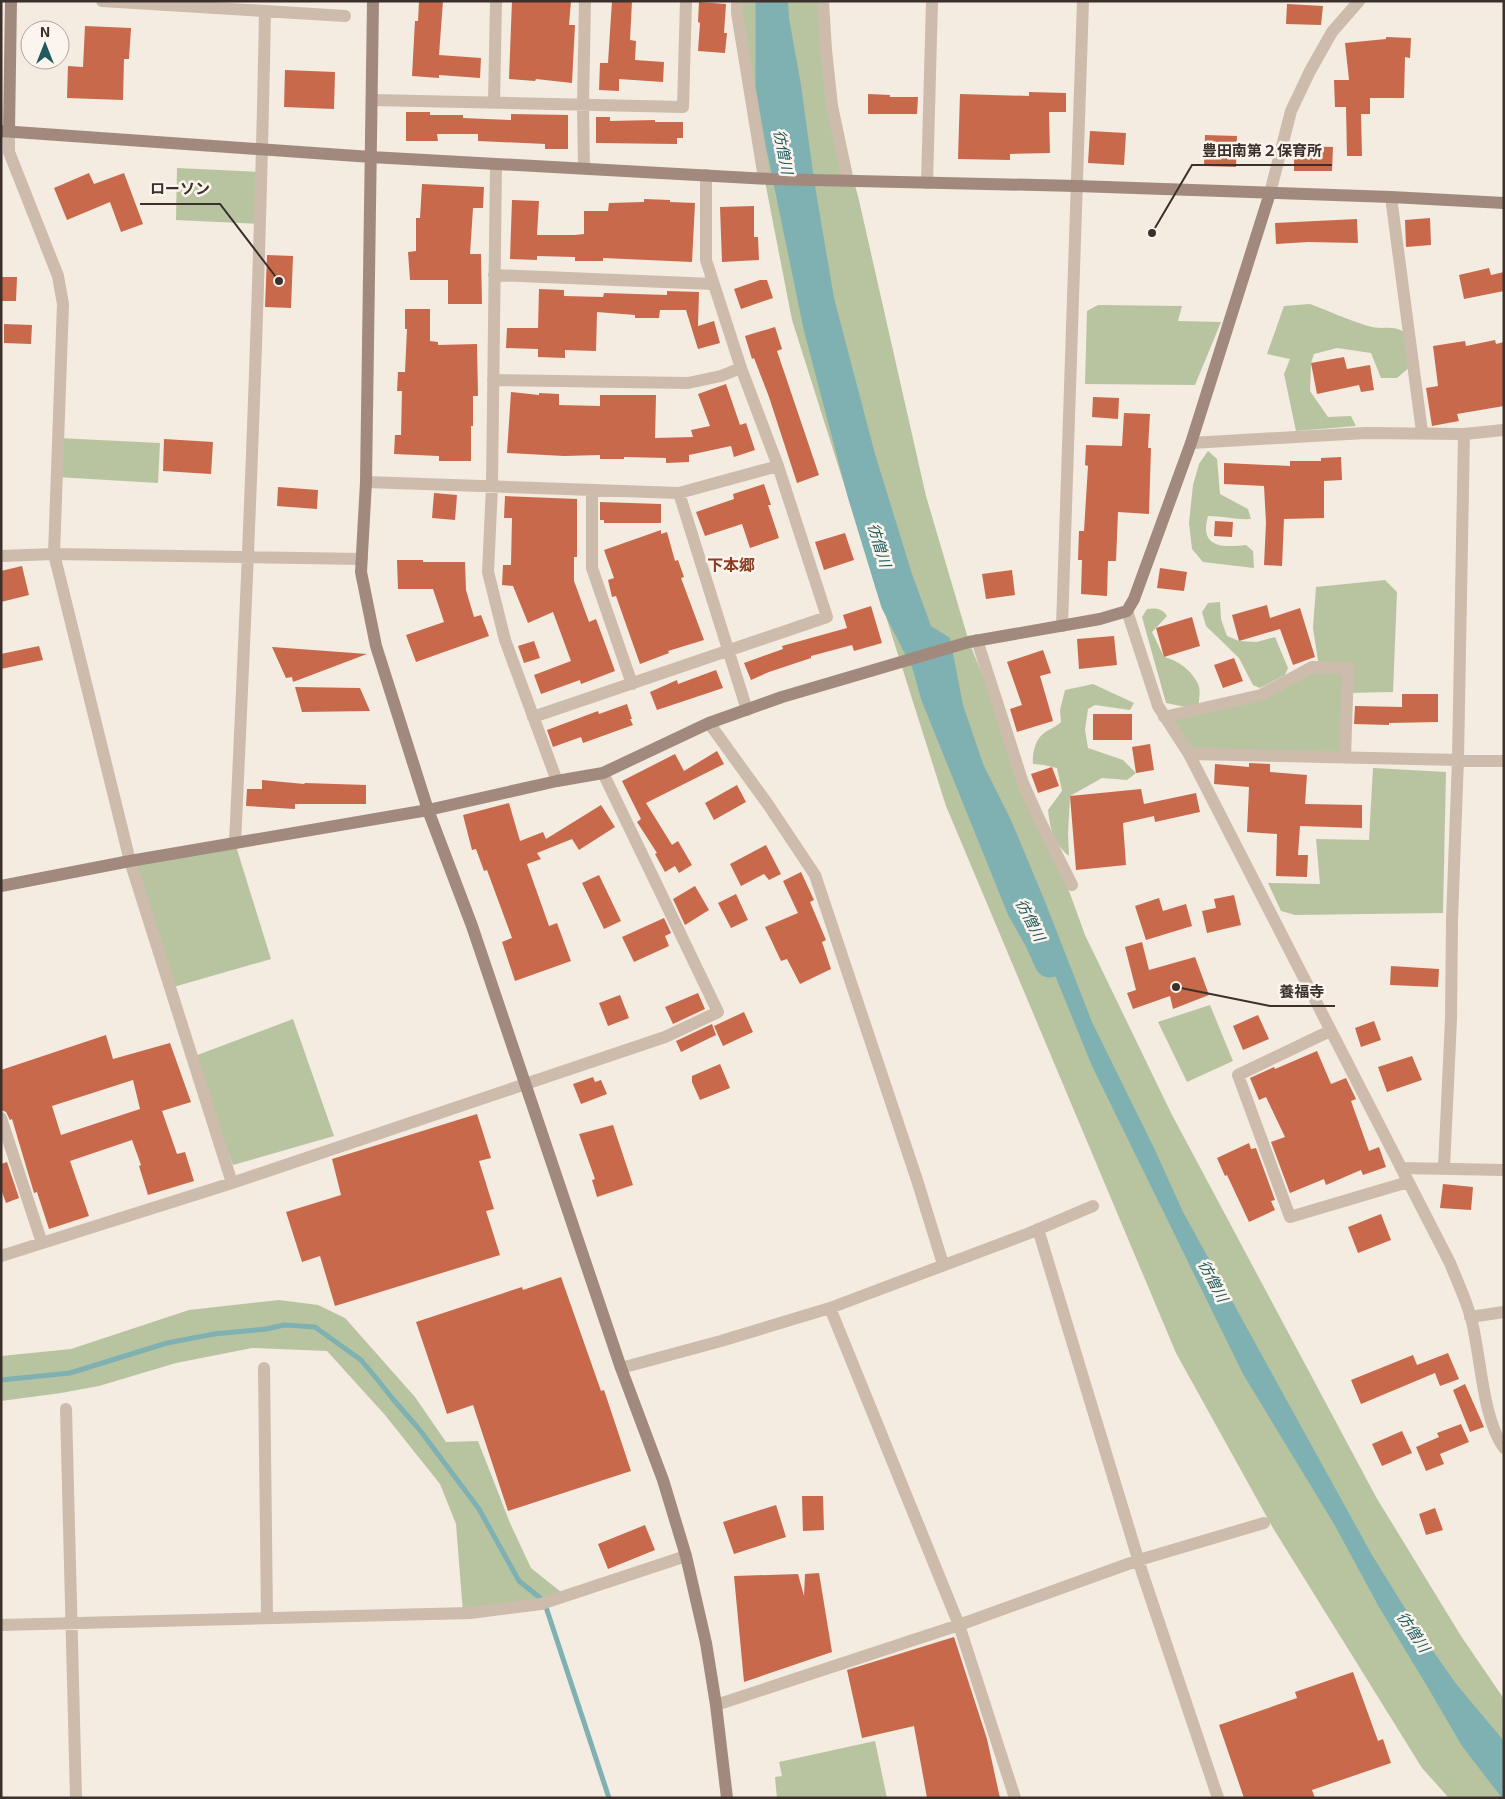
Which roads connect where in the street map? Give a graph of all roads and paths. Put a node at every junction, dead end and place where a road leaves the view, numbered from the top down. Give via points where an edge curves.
1 (12, 1) edge
2 (102, 1) edge
3 (373, 1) edge
4 (496, 1) edge
5 (585, 1) edge
6 (686, 1) edge
7 (737, 1) edge
8 (823, 1) edge
9 (932, 1) edge
10 (1083, 1) edge
11 (1358, 1) edge
12 (147, 3) edge
13 (264, 11) junction
14 (345, 16) dead end
15 (372, 100) junction
16 (494, 103) junction
17 (583, 105) junction
18 (5, 131) edge
19 (262, 149) junction
20 (371, 157) junction
21 (496, 165) junction
22 (584, 168) junction
23 (706, 175) junction
24 (767, 179) junction
25 (846, 181) junction
26 (927, 183) junction
27 (1077, 186) junction
28 (1270, 193) junction
29 (1391, 197) junction
30 (1504, 203) edge
31 (494, 275) junction
32 (713, 284) junction
33 (741, 368) junction
34 (493, 380) junction
35 (1504, 430) edge
36 (1422, 432) junction
37 (1464, 434) junction
38 (1191, 443) junction
39 (778, 466) junction
40 (366, 482) junction
41 (492, 486) junction
42 (592, 490) junction
43 (679, 493) junction
44 (54, 554) junction
45 (1, 556) edge
46 (249, 557) junction
47 (362, 559) junction
48 (1127, 611) junction
49 (1062, 626) junction
50 (973, 641) junction
51 (727, 651) junction
52 (632, 684) junction
53 (747, 710) junction
54 (1164, 716) junction
55 (533, 717) junction
56 (709, 723) junction
57 (1189, 754) junction
58 (1345, 757) junction
59 (1458, 759) junction
60 (1504, 761) edge
61 (603, 773) junction
62 (556, 781) junction
63 (428, 810) junction
64 (236, 843) junction
65 (130, 862) junction
66 (1072, 885) dead end
67 (1, 886) edge
68 (1330, 1031) junction
69 (525, 1085) junction
70 (1, 1118) edge
71 (1401, 1168) junction
72 (1444, 1168) junction
73 (1504, 1170) edge
74 (1408, 1182) junction
75 (232, 1183) junction
76 (1093, 1206) dead end
77 (1038, 1229) junction
78 (42, 1243) junction
79 (1, 1256) edge
80 (943, 1264) junction
81 (830, 1308) junction
82 (1504, 1312) edge
83 (1470, 1317) junction
84 (264, 1368) dead end
85 (622, 1368) junction
86 (66, 1409) dead end
87 (1504, 1448) edge
88 (1264, 1523) dead end
89 (686, 1556) junction
90 (1140, 1560) junction
91 (267, 1617) junction
92 (72, 1624) junction
93 (1, 1625) edge
94 (959, 1625) junction
95 (716, 1705) junction
96 (76, 1798) edge
97 (727, 1798) edge
98 (1015, 1798) edge
99 (1218, 1798) edge

1 - 18 street
2 - 12 street
3 - 15 street
4 - 16 street
5 - 17 street
6 - 17 street via 684,107
7 - 24 street
8 - 25 street via 832,106
9 - 26 street
10 - 27 street
11 - 28 street via 1332,32 1291,111
12 - 13 street
13 - 14 street
13 - 19 street
15 - 16 street
15 - 20 street
16 - 17 street
17 - 22 street
18 - 19 street
18 - 44 street via 9,152 58,276 63,304
19 - 20 street
19 - 46 street
20 - 21 street
20 - 40 street
21 - 22 street
21 - 31 street
22 - 23 street
23 - 24 street
23 - 32 street via 706,260
24 - 25 street
25 - 26 street
26 - 27 street
27 - 28 street
27 - 49 street
28 - 29 street
28 - 38 street
29 - 30 street
29 - 36 street
31 - 32 street
31 - 34 street
32 - 33 street
33 - 34 street via 688,383
33 - 39 street
34 - 41 street
35 - 37 street
36 - 37 street
36 - 38 street via 1365,432
37 - 59 street
38 - 48 street
39 - 43 street
39 - 51 street via 827,617
40 - 41 street
40 - 47 street
41 - 42 street
41 - 55 street via 488,572 505,640
42 - 43 street
42 - 52 street via 592,568
43 - 51 street
44 - 45 street
44 - 46 street
44 - 65 street
46 - 47 street
46 - 64 street
47 - 63 street via 361,572 376,646
48 - 49 street
48 - 54 street
49 - 50 street
50 - 53 street
50 - 66 street via 1023,783
51 - 52 street
51 - 53 street
52 - 55 street
53 - 56 street
54 - 57 street
54 - 58 street via 1261,695 1312,667 1348,668
55 - 62 street
56 - 61 street
56 - 80 street via 815,875
57 - 58 street
57 - 68 street
58 - 59 street
59 - 60 street
59 - 72 street
61 - 62 street
61 - 69 street via 718,1012 665,1037
62 - 63 street
63 - 64 street
63 - 69 street via 472,926
64 - 65 street
65 - 67 street
65 - 75 street
68 - 71 street
68 - 74 street via 1238,1075 1290,1216
69 - 75 street
69 - 85 street
70 - 78 street
71 - 72 street
71 - 74 street
72 - 73 street
74 - 83 street via 1450,1263
75 - 78 street
76 - 77 street
77 - 80 street
77 - 90 street
78 - 79 street
80 - 81 street
81 - 85 street
81 - 94 street
82 - 83 street
83 - 87 street via 1490,1417
84 - 91 street
85 - 89 street via 663,1480
86 - 92 street
88 - 90 street
89 - 91 street via 541,1604 470,1613
89 - 95 street
90 - 94 street
90 - 99 street
91 - 92 street
92 - 93 street
92 - 96 street
94 - 95 street
94 - 98 street
95 - 97 street

